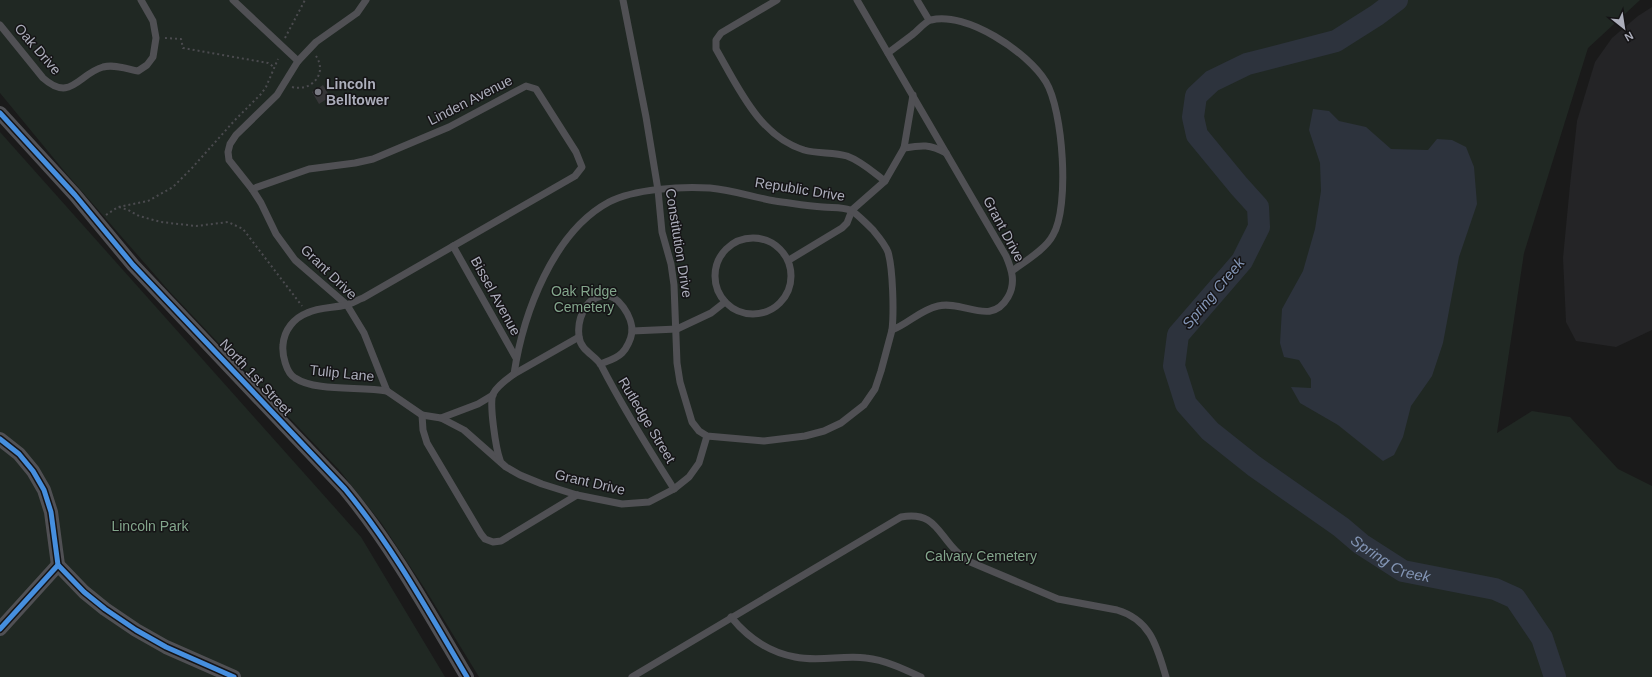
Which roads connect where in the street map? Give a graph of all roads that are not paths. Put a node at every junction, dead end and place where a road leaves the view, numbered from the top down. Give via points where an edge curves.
1 (141, 0) edge
2 (233, 0) edge
3 (366, 0) edge
4 (623, 0) edge
5 (777, 0) edge
6 (857, 0) edge
7 (917, 0) edge
8 (929, 20) junction
9 (0, 25) edge
10 (888, 53) junction
11 (298, 61) junction
12 (913, 95) junction
13 (0, 113) edge
14 (904, 148) junction
15 (948, 155) junction
16 (885, 181) junction
17 (252, 189) junction
18 (658, 190) junction
19 (852, 210) junction
20 (453, 246) junction
21 (789, 260) junction
22 (1012, 271) junction
23 (725, 302) junction
24 (347, 305) junction
25 (677, 329) junction
26 (892, 330) junction
27 (632, 331) junction
28 (579, 337) junction
29 (516, 358) junction
30 (600, 364) junction
31 (514, 374) junction
32 (387, 391) junction
33 (493, 395) junction
34 (422, 415) junction
35 (441, 418) junction
36 (707, 436) junction
37 (0, 439) edge
38 (500, 460) junction
39 (674, 489) junction
40 (577, 495) junction
41 (58, 565) junction
42 (731, 618) junction
43 (0, 629) edge
44 (234, 677) edge
45 (467, 677) edge
46 (632, 677) edge
47 (921, 677) edge
48 (1166, 677) edge

1 - 9 lane, Oak Drive via 153,21 156,38 153,57 147,65 138,71 113,66 103,68 68,88 51,85 43,78
2 - 11 lane
3 - 11 lane, Grant Drive via 357,13 316,42
4 - 18 lane, Constitution Drive
5 - 16 lane via 721,33 716,40 716,49 745,98 762,122 777,135 804,150 846,156 860,162
6 - 10 lane, Grant Drive
7 - 8 lane
8 - 10 lane
8 - 22 lane via 946,18 963,22 996,37 1039,72 1052,95 1063,193 1059,222 1053,237
10 - 12 lane, Grant Drive
11 - 17 lane, Grant Drive via 277,96 236,135 230,144 229,160
12 - 14 lane
12 - 15 lane, Grant Drive
13 - 45 street, North 1st Street via 80,200 133,265 346,489 369,517 395,556
14 - 15 lane via 936,147
14 - 16 lane
15 - 22 lane, Grant Drive
16 - 19 lane
17 - 20 lane, Linden Avenue via 309,169 373,159 449,127 526,86 536,89 576,152 582,167 574,176
17 - 24 lane, Grant Drive via 276,234 295,260
18 - 19 lane, Republic Drive via 710,188 773,200
18 - 25 lane, Constitution Drive via 662,232 674,284
18 - 29 lane, Republic Drive via 631,194 610,202 596,211 569,237 558,252 528,314
19 - 21 lane via 842,228
19 - 26 lane, Republic Drive via 879,237 888,252
20 - 24 lane, Linden Avenue
20 - 29 lane, Bissel Avenue
21 - 23 lane via 792,275 788,292 781,303 772,310 752,314 736,310
21 - 23 lane via 780,249 766,240 740,240 726,249 715,270 718,292
22 - 26 lane, Grant Drive via 1010,292 998,309 982,312 960,306 938,306 925,310
23 - 25 lane via 711,313
24 - 32 lane, Grant Drive via 364,333
24 - 32 lane, Tulip Lane via 307,313 293,321 284,338 287,368 293,378 306,384
25 - 27 lane
25 - 36 lane, Constitution Drive via 680,382 692,422
26 - 36 lane via 874,390 864,405 841,423 824,431 778,440 741,440
27 - 28 lane via 629,319 619,302 610,296 602,295 583,309
27 - 30 lane via 628,345 621,355
28 - 30 lane via 582,346
28 - 31 lane
29 - 31 lane, Republic Drive
30 - 39 lane, Rutledge Street via 641,438
31 - 33 lane
32 - 34 lane, Grant Drive
33 - 35 lane via 478,404
33 - 38 lane via 493,426
34 - 35 lane, Grant Drive
34 - 40 lane via 427,443 485,539 501,541
35 - 38 lane, Grant Drive via 464,430
36 - 39 lane, Grant Drive via 698,463 689,477
37 - 41 street via 19,454 44,490 51,512
38 - 40 lane, Grant Drive via 520,475
39 - 40 lane, Grant Drive via 649,502 622,504
41 - 43 street
41 - 44 street via 94,600 136,630 166,647
42 - 46 lane
42 - 47 lane via 743,632 757,642 796,657 867,658 888,663
42 - 48 lane via 901,517 919,516 933,522 956,552 968,561 1058,599 1127,613 1146,629 1156,645

